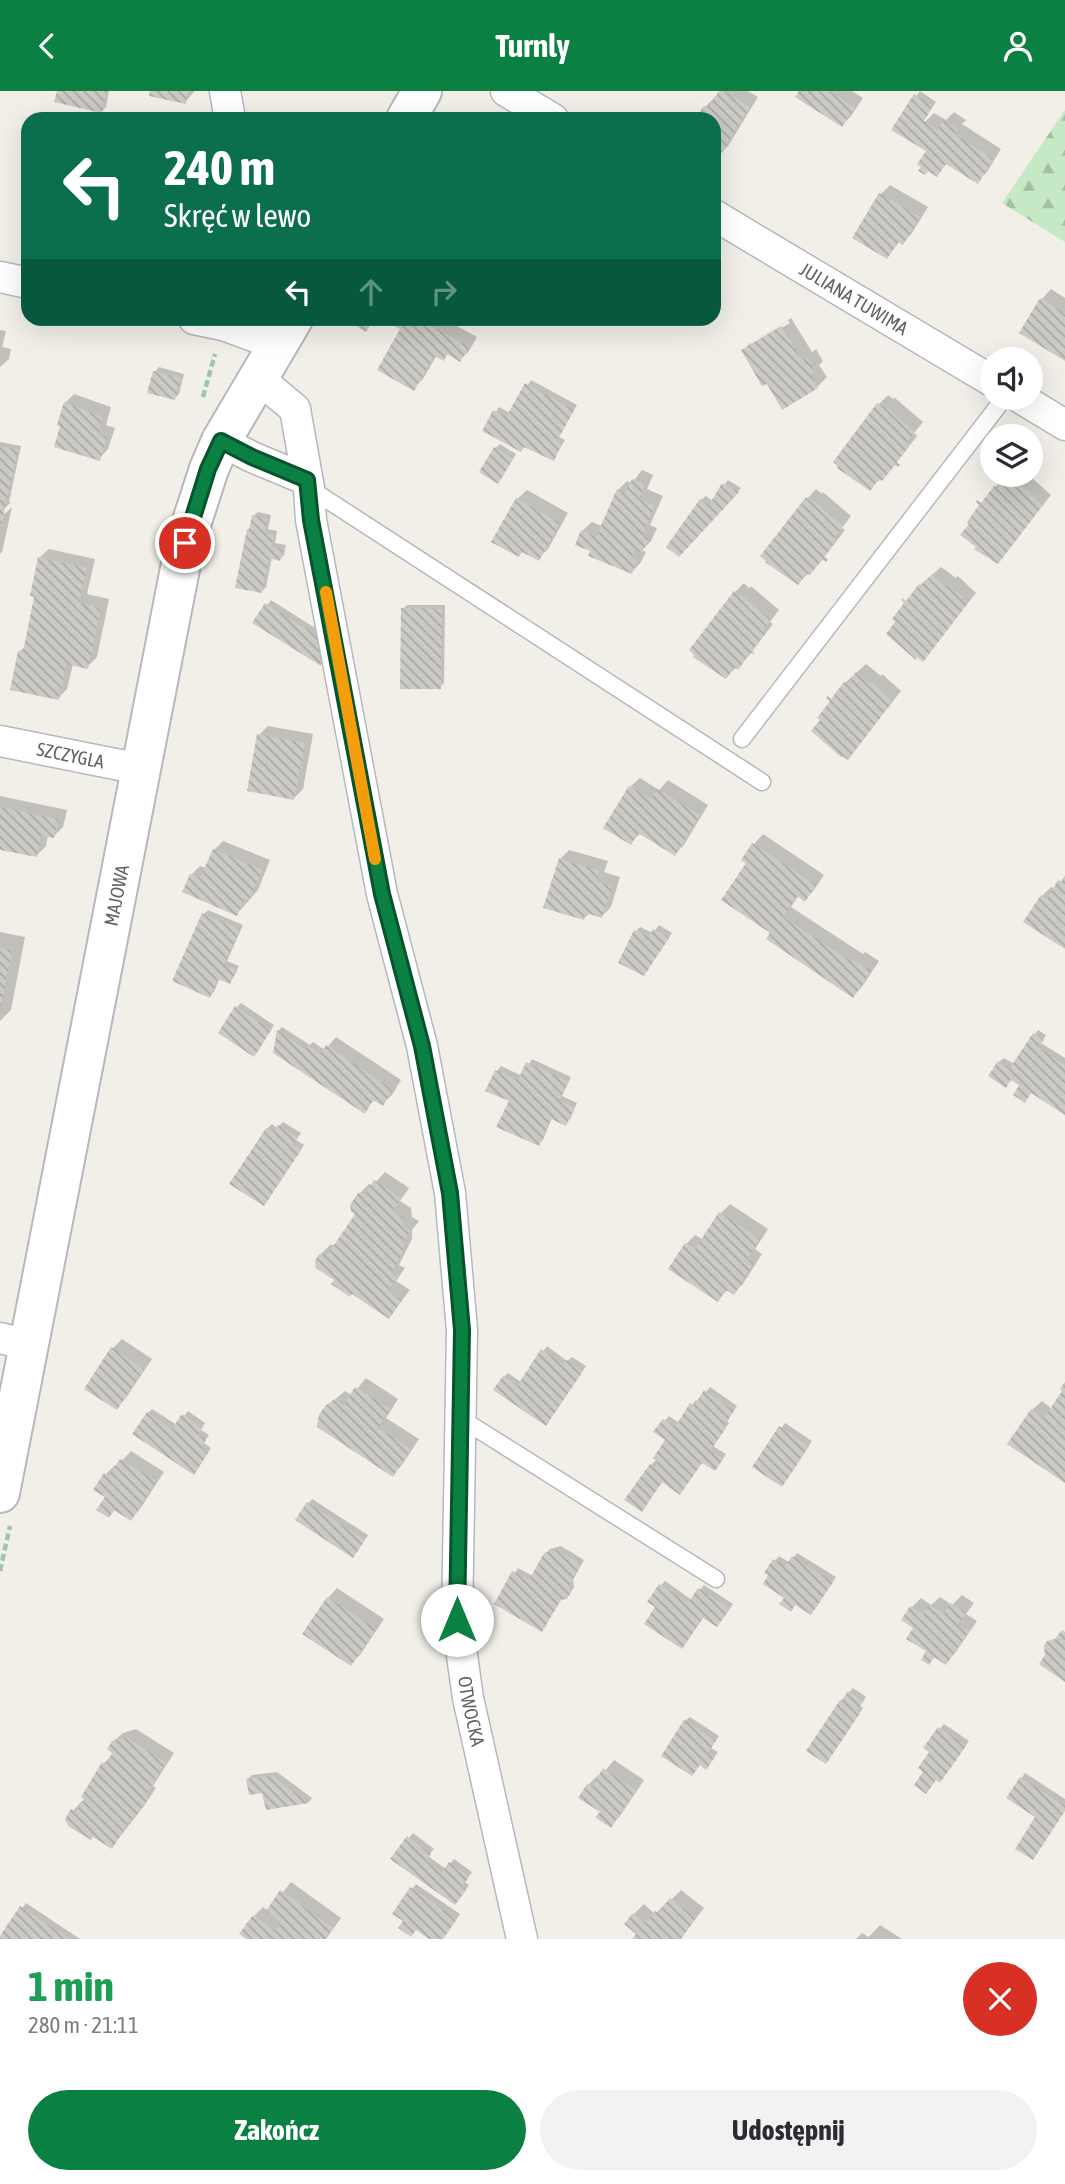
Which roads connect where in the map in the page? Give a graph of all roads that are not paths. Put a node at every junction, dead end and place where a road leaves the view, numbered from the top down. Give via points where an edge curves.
1 (225, 91) edge
2 (422, 91) edge
3 (506, 91) edge
4 (229, 112) edge
5 (410, 112) edge
6 (541, 112) edge
7 (721, 219) edge
8 (0, 277) edge
9 (21, 282) edge
10 (238, 326) edge
11 (285, 332) edge
12 (980, 374) edge
13 (258, 378) junction
14 (995, 410) edge
15 (1041, 410) edge
16 (1065, 425) edge
17 (221, 441) junction
18 (308, 484) junction
19 (742, 739) dead end
20 (0, 741) edge
21 (140, 769) junction
22 (762, 782) dead end
23 (15, 1342) edge
24 (460, 1418) junction
25 (0, 1493) edge
26 (716, 1579) dead end
27 (522, 1939) edge

1 - 4 street
2 - 5 street
3 - 6 street
7 - 12 street, JULIANA TUWIMA
8 - 9 street
10 - 11 street
11 - 13 street, MAJOWA
13 - 17 street, MAJOWA
13 - 18 street, OTWOCKA via 295,409
14 - 19 lane
15 - 16 street
17 - 18 street
17 - 21 street, MAJOWA via 185,543
18 - 22 lane
18 - 24 street, OTWOCKA via 382,894 422,1046 450,1193 462,1330
20 - 21 street, SZCZYGLA
21 - 23 street, MAJOWA
23 - 25 street, MAJOWA
24 - 26 lane
24 - 27 street, OTWOCKA via 457,1620 468,1698

